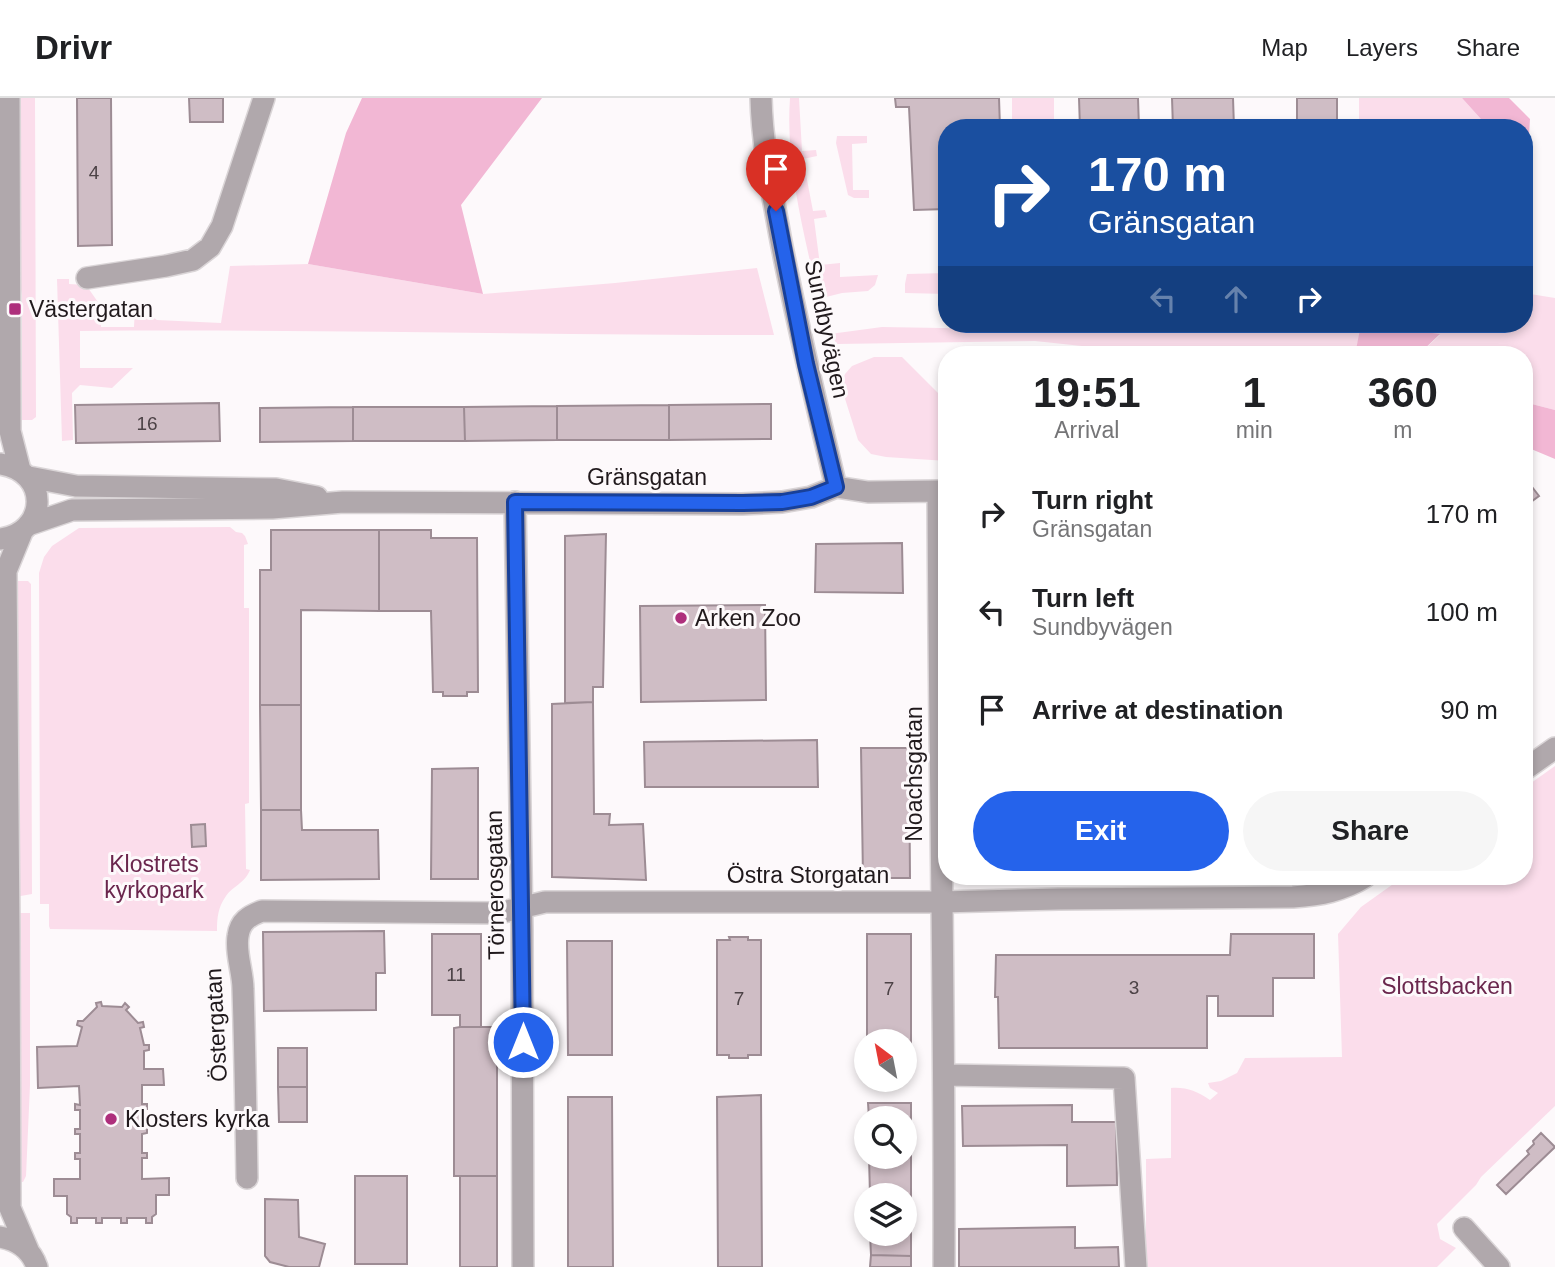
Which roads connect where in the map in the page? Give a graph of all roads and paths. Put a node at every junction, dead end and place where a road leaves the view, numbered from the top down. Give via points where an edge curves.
1 (9, 98) edge
2 (264, 98) edge
3 (761, 98) edge
4 (87, 278) dead end
5 (16, 470) edge
6 (836, 487) junction
7 (938, 491) edge
8 (343, 502) junction
9 (515, 502) junction
10 (25, 528) junction
11 (0, 539) edge
12 (1555, 748) edge
13 (1533, 764) edge
14 (941, 885) edge
15 (1349, 885) edge
16 (941, 902) junction
17 (521, 906) junction
18 (249, 916) joint
19 (945, 1076) junction
20 (247, 1178) dead end
21 (1464, 1228) dead end
22 (0, 1237) edge
23 (33, 1259) edge
24 (523, 1267) edge
25 (944, 1267) edge
26 (1136, 1267) edge
27 (1500, 1267) edge

1 - 5 street via 10,431
2 - 4 street via 222,226 210,247 193,260
3 - 6 street, Sundbyvägen via 785,261
5 - 8 street, Gränsgatan via 76,486 276,489
5 - 10 street via 34,486 37,505
6 - 7 street, Gränsgatan via 868,492
6 - 9 street, Gränsgatan via 782,502
8 - 9 street, Gränsgatan
8 - 10 street, Gränsgatan via 261,508 72,510
9 - 17 street, Törnerosgatan
10 - 11 street, Gränsgatan
10 - 23 street via 6,571 10,1208
12 - 13 street
14 - 16 street, Noachsgatan
15 - 16 street, Östra Storgatan via 1320,895 1293,897
16 - 17 street, Östra Storgatan via 545,902
16 - 19 street, Noachsgatan
17 - 18 street, Östra Storgatan via 499,913 262,911
17 - 24 street, Törnerosgatan
18 - 20 street, Östergatan via 242,923 237,946 243,985
19 - 25 street, Noachsgatan
19 - 26 street via 1124,1078
21 - 27 street
22 - 23 street via 21,1244

